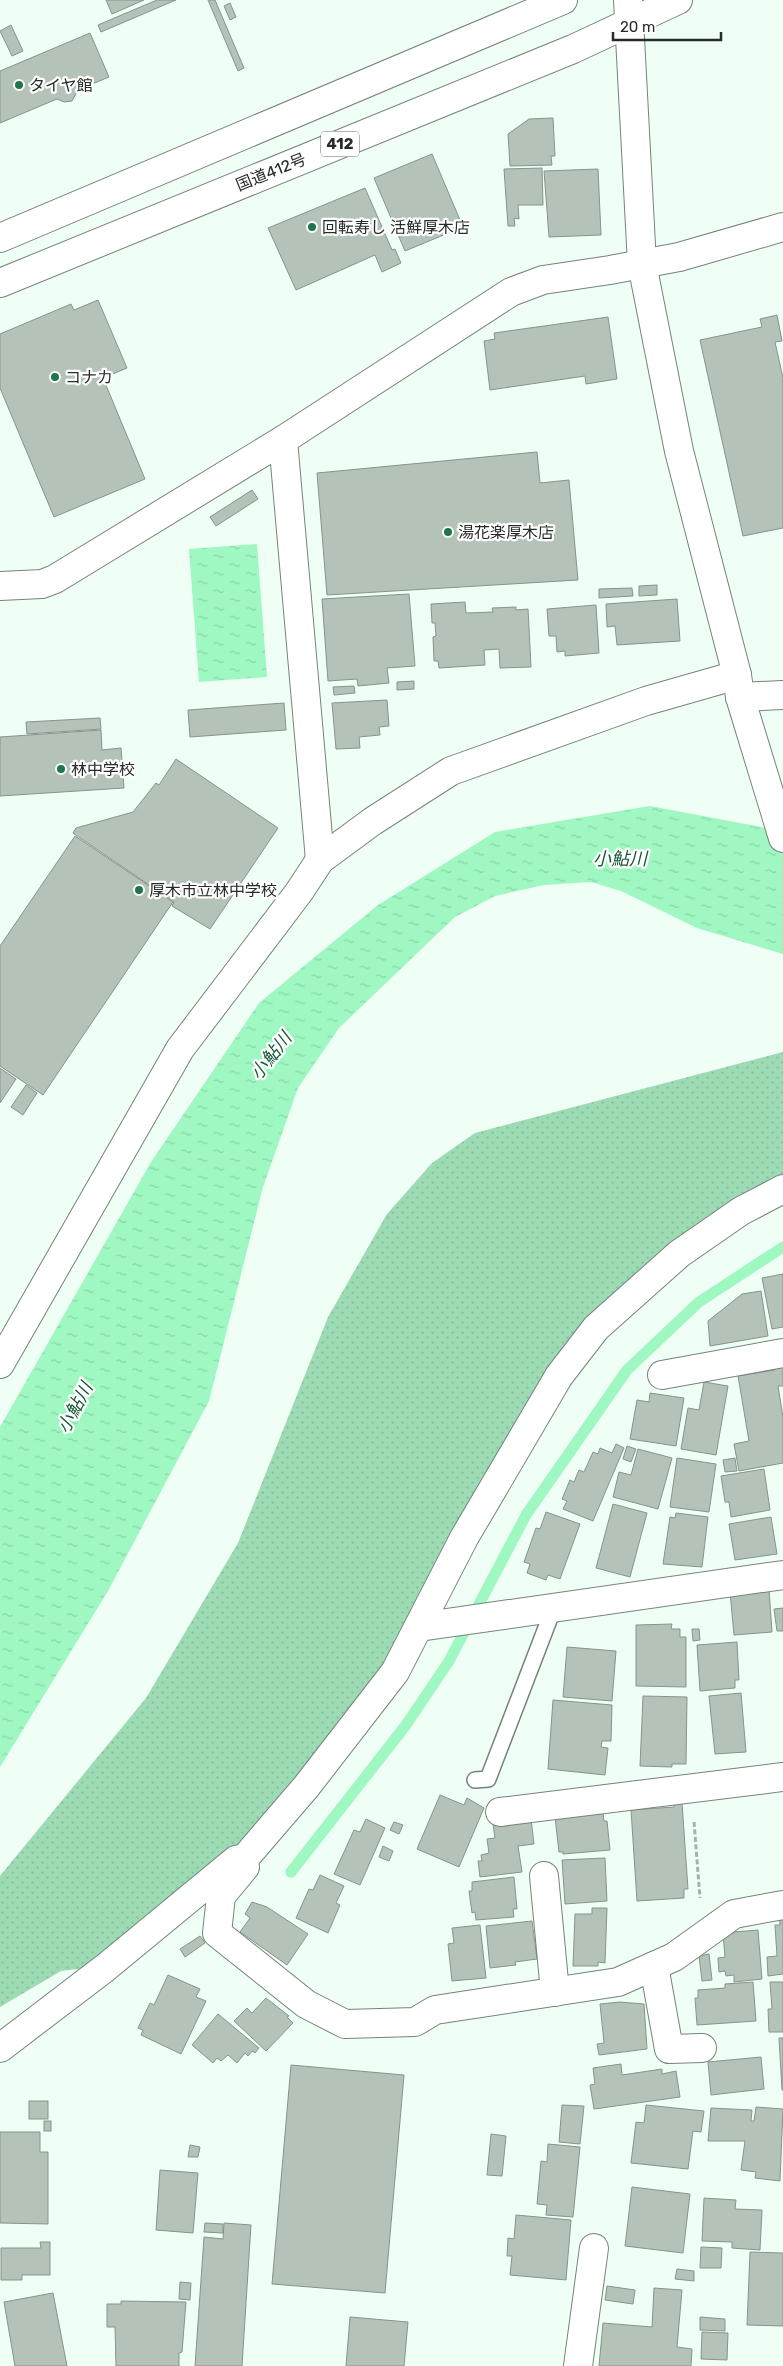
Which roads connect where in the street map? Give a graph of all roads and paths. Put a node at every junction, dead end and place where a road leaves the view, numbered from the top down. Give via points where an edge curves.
1 (563, 0) edge
2 (678, 0) edge
3 (628, 12) edge
4 (783, 227) edge
5 (0, 238) edge
6 (642, 264) junction
7 (0, 283) edge
8 (283, 440) junction
9 (0, 586) edge
10 (738, 686) junction
11 (783, 695) edge
12 (783, 838) edge
13 (320, 860) junction
14 (783, 1189) edge
15 (783, 1354) edge
16 (0, 1364) edge
17 (662, 1376) dead end
18 (783, 1575) edge
19 (554, 1608) junction
20 (419, 1627) junction
21 (783, 1777) edge
22 (476, 1780) dead end
23 (691, 1788) junction
24 (500, 1812) dead end
25 (245, 1858) junction
26 (544, 1876) dead end
27 (783, 1906) edge
28 (703, 1937) junction
29 (654, 1966) junction
30 (555, 1992) junction
31 (0, 2048) edge
32 (702, 2048) dead end
33 (594, 2248) dead end
34 (578, 2366) edge

1 - 5 main road
2 - 3 main road, 国道412号 / 412
3 - 6 main road
3 - 7 main road, 国道412号 / 412
4 - 6 main road via 679,257
6 - 8 main road via 543,280 511,292
6 - 10 main road via 679,451
8 - 9 main road via 55,579 42,584
8 - 13 main road
10 - 11 main road
10 - 12 main road
10 - 13 main road via 646,701 451,771
13 - 16 main road via 180,1049
14 - 20 main road via 741,1211 679,1254 596,1328 559,1376 464,1538
15 - 17 main road
18 - 19 main road
19 - 20 main road
19 - 22 lane via 488,1779
20 - 25 main road via 394,1672 306,1787
21 - 23 main road
23 - 24 main road
23 - 28 path
25 - 30 main road via 245,1868 221,1896 217,1933 306,2004 345,2024 415,2022 435,2010
25 - 31 main road via 236,1860 105,1968
26 - 30 main road
27 - 28 main road via 734,1914
28 - 29 main road
29 - 30 main road via 618,1982
29 - 32 main road via 669,2049
33 - 34 main road

